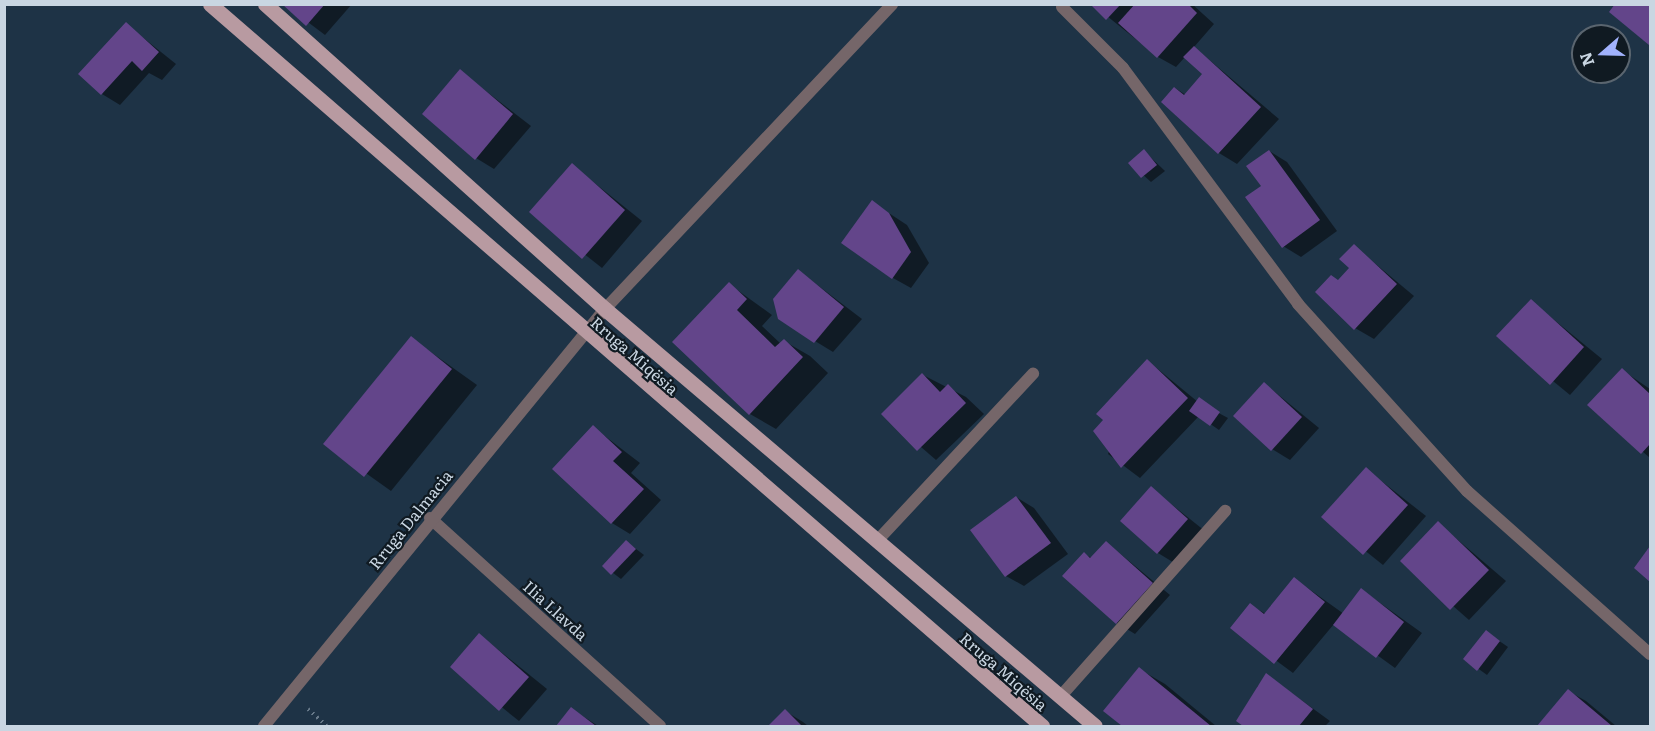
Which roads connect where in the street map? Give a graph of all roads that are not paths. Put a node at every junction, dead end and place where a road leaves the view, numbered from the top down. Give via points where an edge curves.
1 (210, 4) edge
2 (265, 4) edge
3 (892, 4) edge
4 (1062, 7) dead end
5 (605, 309) junction
6 (585, 335) junction
7 (1033, 374) dead end
8 (1225, 511) dead end
9 (430, 518) junction
10 (877, 541) junction
11 (1650, 654) edge
12 (1060, 696) junction
13 (264, 726) edge
14 (660, 726) edge
15 (1042, 726) edge
16 (1095, 726) edge

1 - 6 main road, Rruga Miqësia
2 - 5 main road, Rruga Miqësia
3 - 5 street, Rruga Dalmacia
4 - 11 street via 1123,68 1298,304 1459,482
5 - 6 street, Rruga Dalmacia
5 - 10 main road, Rruga Miqësia
6 - 9 street, Rruga Dalmacia
6 - 15 main road, Rruga Miqësia
7 - 10 street
8 - 12 street
9 - 13 street, Rruga Dalmacia
9 - 14 street, Ilia Llavda
10 - 12 main road, Rruga Miqësia
12 - 16 main road, Rruga Miqësia

